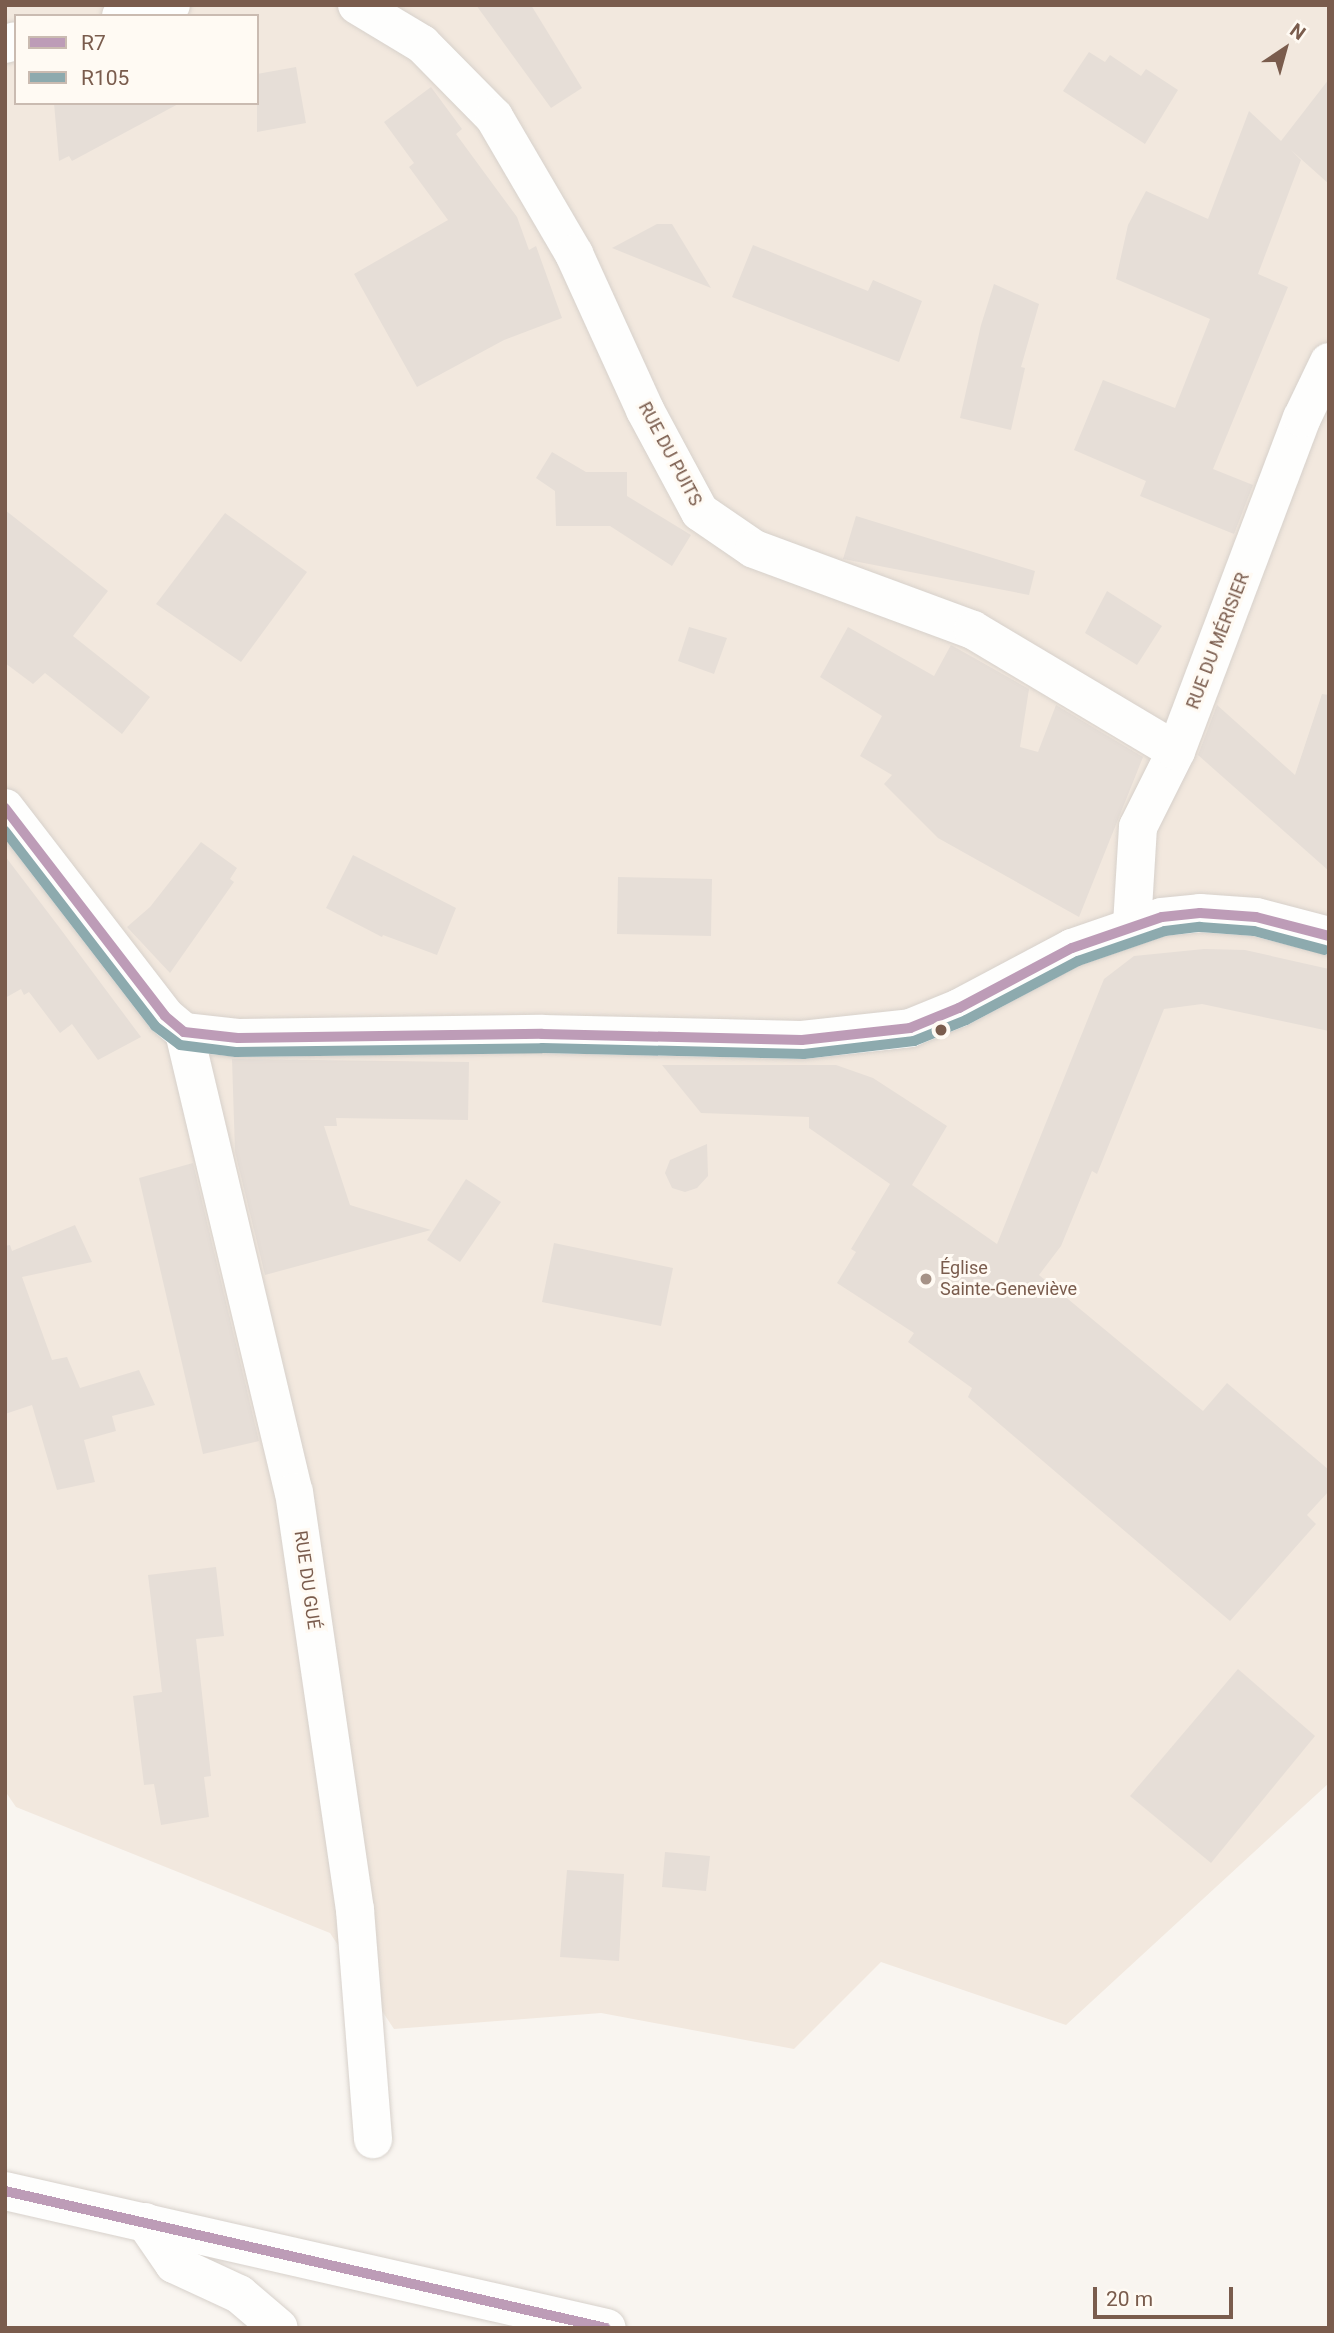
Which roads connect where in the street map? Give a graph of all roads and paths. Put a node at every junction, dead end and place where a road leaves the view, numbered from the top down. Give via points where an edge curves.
1 (171, 5) edge
2 (357, 5) edge
3 (130, 14) edge
4 (1329, 362) edge
5 (1176, 751) junction
6 (5, 808) edge
7 (1132, 925) junction
8 (1329, 936) edge
9 (184, 1032) junction
10 (373, 2139) dead end
11 (5, 2191) edge
12 (145, 2222) junction
13 (279, 2328) edge
14 (607, 2328) edge

1 - 3 street
2 - 5 street, RUE DU PUITS via 422,44 494,117 574,254 645,410 700,512 754,549 973,630
4 - 5 street, RUE DU MÉRISIER via 1303,418
5 - 7 street, RUE DU MÉRISIER via 1138,827
6 - 9 street via 165,1016
7 - 8 street via 1200,913 1256,917
7 - 9 street via 1072,948 959,1008 910,1028 802,1040 542,1034 238,1038
9 - 10 street, RUE DU GUÉ via 294,1492 355,1910
11 - 12 street
12 - 13 street via 174,2263 239,2294
12 - 14 street

